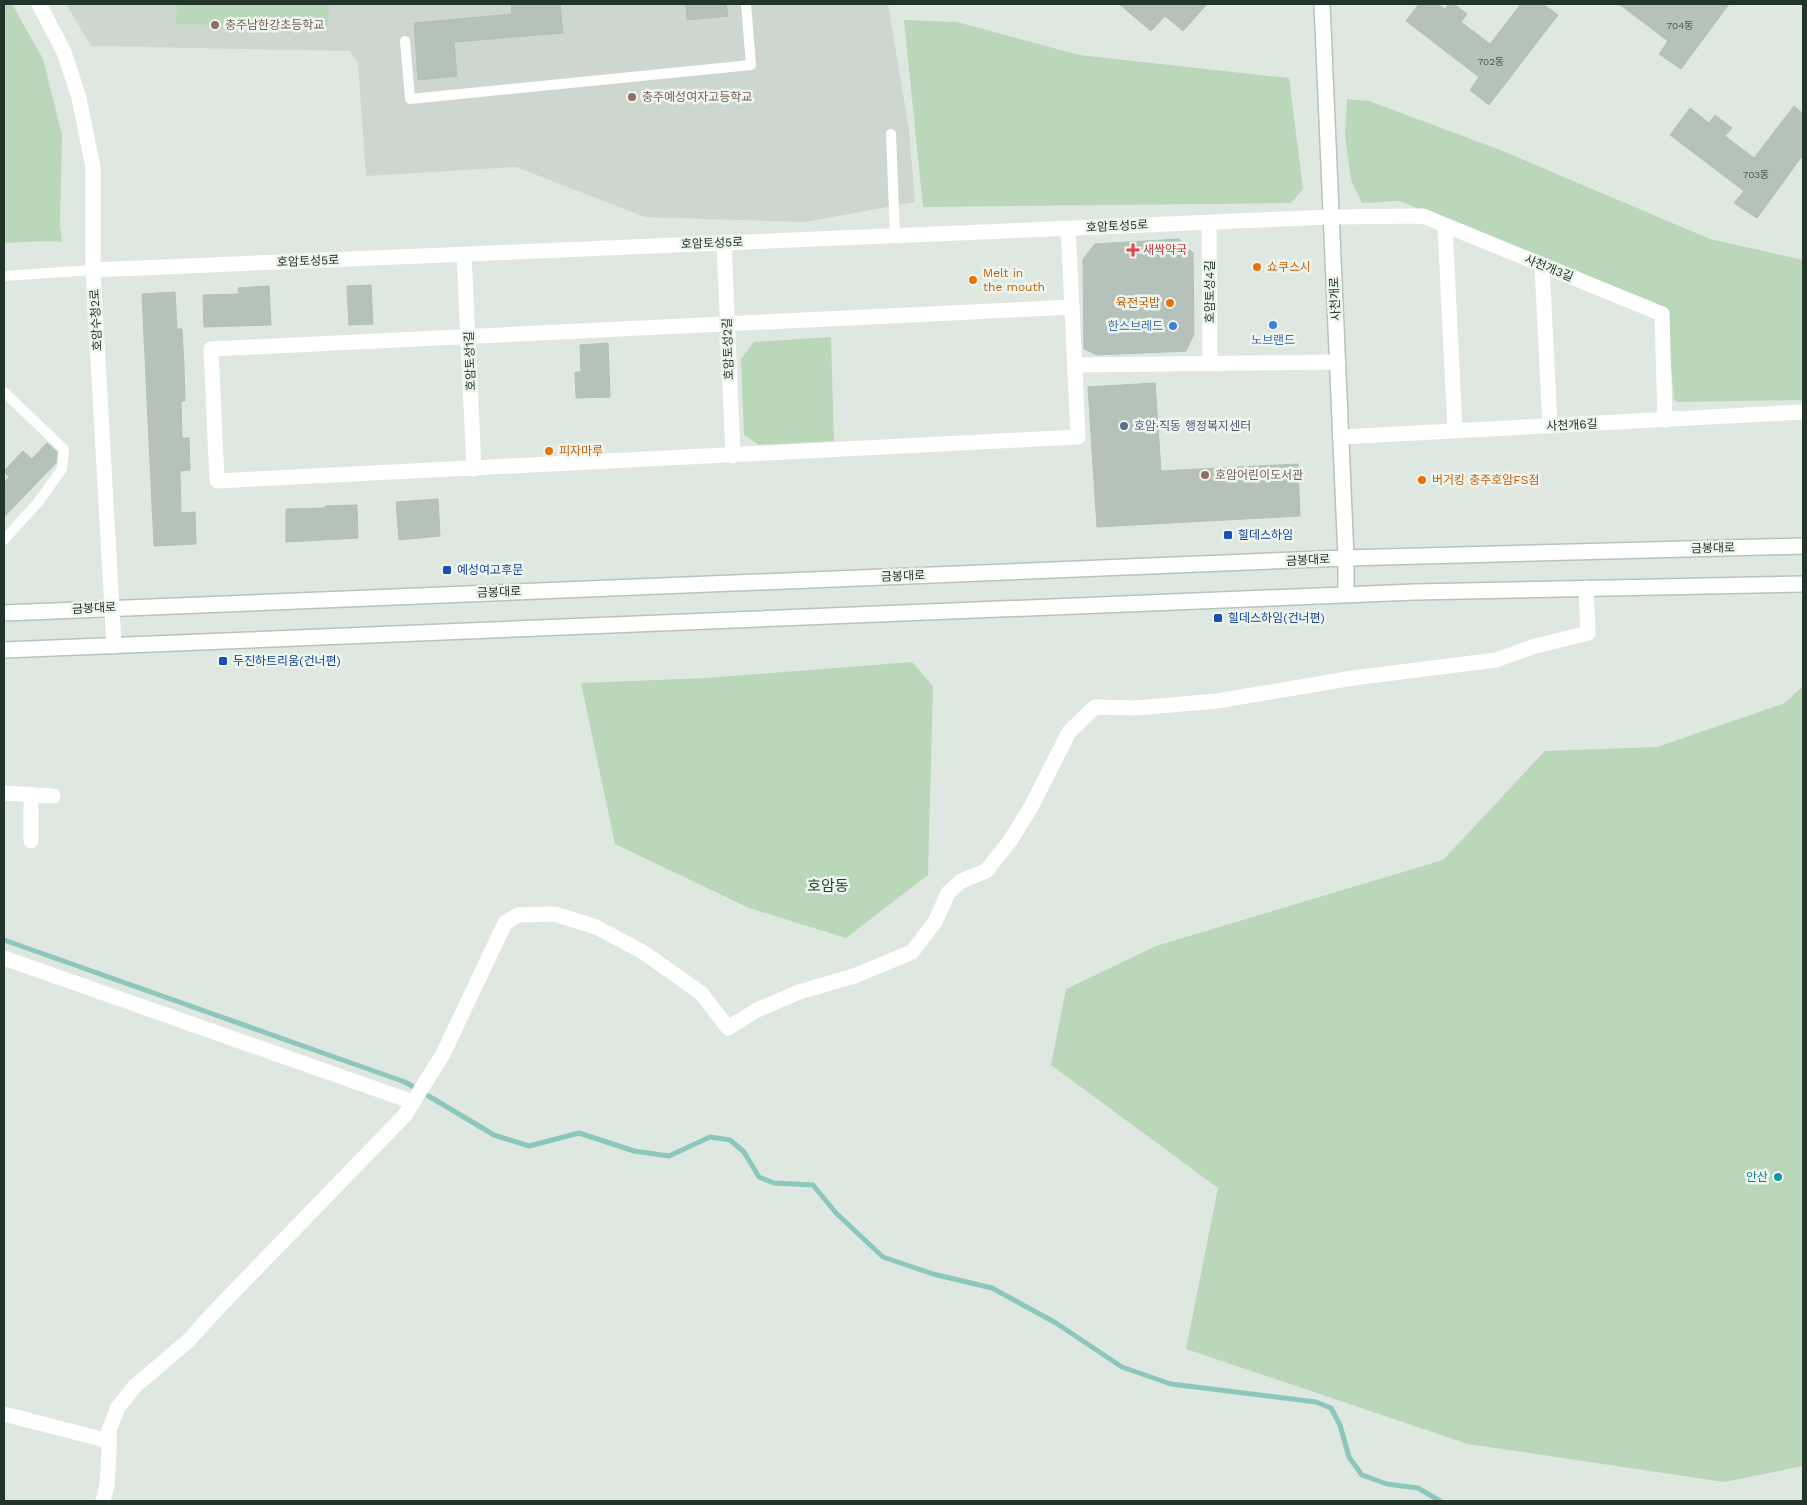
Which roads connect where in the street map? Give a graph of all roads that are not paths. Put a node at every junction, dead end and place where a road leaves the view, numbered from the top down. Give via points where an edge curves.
1 (39, 4) edge
2 (746, 4) edge
3 (1322, 4) edge
4 (405, 41) dead end
5 (891, 134) dead end
6 (1331, 217) junction
7 (1209, 222) junction
8 (1444, 225) junction
9 (1068, 228) junction
10 (895, 236) junction
11 (724, 243) junction
12 (464, 254) junction
13 (1542, 265) junction
14 (93, 270) junction
15 (4, 276) edge
16 (1072, 307) junction
17 (727, 324) junction
18 (469, 337) junction
19 (1338, 362) junction
20 (1210, 363) junction
21 (1075, 365) junction
22 (4, 392) edge
23 (1803, 412) edge
24 (1665, 420) junction
25 (1550, 426) junction
26 (1455, 431) junction
27 (1341, 437) junction
28 (733, 456) junction
29 (474, 469) junction
30 (4, 540) edge
31 (1803, 546) edge
32 (1346, 558) junction
33 (1803, 584) edge
34 (1586, 588) junction
35 (1346, 595) junction
36 (111, 607) junction
37 (4, 613) edge
38 (114, 646) junction
39 (4, 650) edge
40 (4, 793) edge
41 (31, 794) junction
42 (54, 796) dead end
43 (31, 841) dead end
44 (4, 958) edge
45 (413, 1102) junction
46 (4, 1414) edge
47 (109, 1441) junction
48 (103, 1501) edge

1 - 14 street, 호암수청2로 via 64,52 79,98 90,150 93,167
2 - 4 lane via 751,65 410,99
3 - 6 street, 사천개로
5 - 10 lane
6 - 7 street, 호암토성5로
6 - 8 street, 사천개3길 via 1423,216
6 - 19 street, 사천개로
7 - 9 street, 호암토성5로
7 - 20 street, 호암토성4길
8 - 13 street, 사천개3길
8 - 26 street
9 - 10 street, 호암토성5로
9 - 16 street
10 - 11 street, 호암토성5로
11 - 12 street, 호암토성5로
11 - 17 street, 호암토성2길
12 - 14 street, 호암토성5로
12 - 18 street, 호암토성1길
13 - 24 street, 사천개3길 via 1662,314
13 - 25 street
14 - 15 lane
14 - 36 street, 호암수청2로
16 - 17 street
16 - 21 street
17 - 18 street
17 - 28 street, 호암토성2길
18 - 29 street, 호암토성1길
18 - 29 street via 211,349 217,481
19 - 20 street
19 - 27 street, 사천개로
20 - 21 street
21 - 28 street via 1078,437
22 - 30 lane via 64,449 62,469
23 - 24 street, 사천개6길
24 - 25 street, 사천개6길
25 - 26 street, 사천개6길
26 - 27 street, 사천개6길
27 - 32 street, 사천개로
28 - 29 street
31 - 32 street, 금봉대로
32 - 35 street, 사천개로
32 - 36 street, 금봉대로
33 - 34 street
34 - 35 street
34 - 45 street via 1588,633 1496,660 1353,678 1217,701 1136,708 1095,707 1069,732 1010,841 986,871 961,881 948,893 935,922 912,952 854,976 799,992 756,1010 728,1028 701,993 643,952 596,927 555,914 518,915 504,923 443,1054
35 - 38 street
36 - 37 street, 금봉대로
36 - 38 street, 호암수청2로
38 - 39 street
40 - 41 street
41 - 42 street
41 - 43 street
44 - 45 street
45 - 47 street via 405,1115 188,1341 135,1386 118,1407 109,1430
46 - 47 street
47 - 48 street

